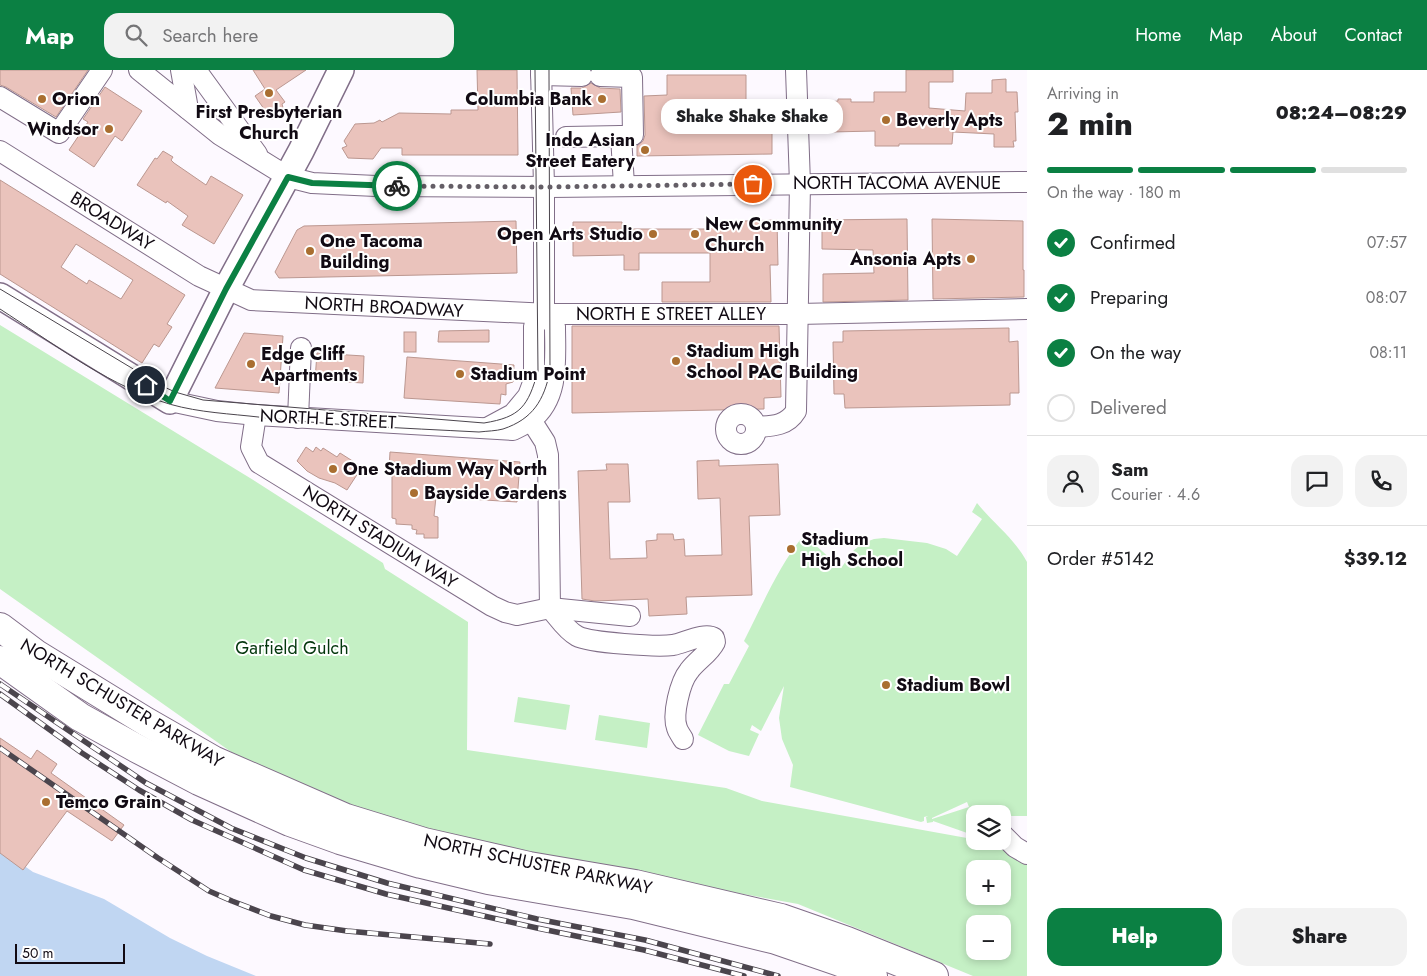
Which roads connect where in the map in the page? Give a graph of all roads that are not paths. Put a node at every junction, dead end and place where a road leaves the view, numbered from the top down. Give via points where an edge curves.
1 (102, 70) edge
2 (139, 70) edge
3 (181, 70) edge
4 (196, 70) edge
5 (341, 70) edge
6 (796, 70) edge
7 (541, 73) edge
8 (0, 97) edge
9 (188, 109) junction
10 (621, 136) junction
11 (566, 137) dead end
12 (0, 151) edge
13 (261, 160) junction
14 (288, 177) junction
15 (1027, 182) edge
16 (800, 184) junction
17 (544, 186) junction
18 (624, 186) junction
19 (226, 289) junction
20 (0, 296) edge
21 (1027, 309) edge
22 (544, 314) junction
23 (798, 314) junction
24 (301, 348) dead end
25 (170, 401) junction
26 (256, 415) junction
27 (298, 418) junction
28 (531, 420) junction
29 (756, 427) dead end
30 (487, 428) junction
31 (550, 608) junction
32 (630, 616) dead end
33 (0, 627) edge
34 (0, 660) edge
35 (682, 738) dead end
36 (1011, 843) edge
37 (1027, 854) edge
38 (873, 976) edge
39 (934, 976) edge

1 - 8 street via 59,133
2 - 9 street, NORTH TACOMA AVENUE
3 - 9 street
4 - 13 street
5 - 14 main road
6 - 16 street
7 - 10 street via 632,77 633,135
7 - 17 street
9 - 13 street, NORTH TACOMA AVENUE via 220,135
10 - 11 street
10 - 18 street
12 - 19 street, BROADWAY via 199,276
13 - 14 street, NORTH TACOMA AVENUE
14 - 17 street, NORTH TACOMA AVENUE via 334,185
14 - 19 main road
15 - 16 street, NORTH TACOMA AVENUE
16 - 18 street, NORTH TACOMA AVENUE
16 - 23 street
17 - 18 street, NORTH TACOMA AVENUE
17 - 22 street
19 - 22 street, NORTH BROADWAY via 251,300
19 - 25 main road
20 - 25 main road
21 - 23 street, NORTH E STREET ALLEY
22 - 23 street, NORTH E STREET ALLEY
22 - 28 street via 555,326 555,379 542,408
22 - 30 street via 534,326 534,380 528,396 513,414
23 - 29 street via 796,411 792,418 780,425
24 - 27 street
25 - 26 street, NORTH E STREET
26 - 27 street, NORTH E STREET
26 - 31 street, NORTH STADIUM WAY via 251,447 259,463 492,606 517,615
27 - 30 street, NORTH E STREET
28 - 30 street, NORTH E STREET via 514,430
28 - 31 street via 545,442 548,455
31 - 32 street, NORTH STADIUM WAY
31 - 35 street via 576,636 586,639 674,645 707,636 714,638 710,650 688,672 680,688 676,727
33 - 39 highway, NORTH SCHUSTER PARKWAY via 44,659 213,760 346,818 424,842 519,864 635,884 781,918
34 - 38 highway, NORTH SCHUSTER PARKWAY via 80,716 136,748 199,781 298,825 450,871 633,905 776,940
36 - 37 street

